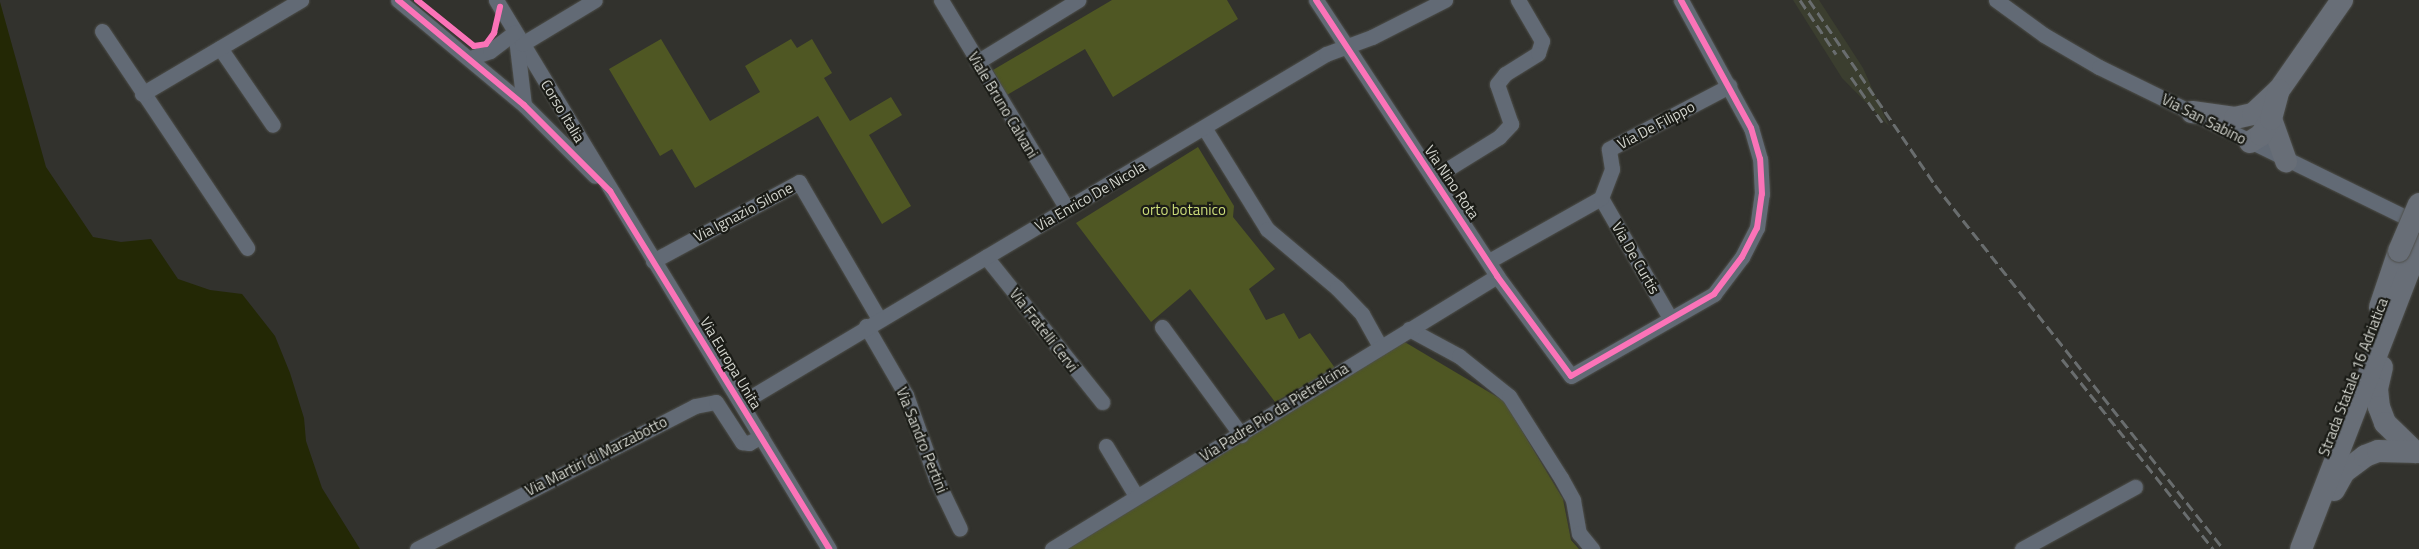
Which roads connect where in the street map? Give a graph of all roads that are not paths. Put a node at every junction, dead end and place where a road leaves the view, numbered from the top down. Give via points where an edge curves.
1 (301, 0) edge
2 (398, 0) edge
3 (496, 0) edge
4 (594, 0) edge
5 (941, 0) edge
6 (1078, 0) edge
7 (1316, 0) edge
8 (1445, 0) edge
9 (1518, 0) edge
10 (1681, 0) edge
11 (1996, 0) edge
12 (2342, 0) edge
13 (102, 31) dead end
14 (519, 38) junction
15 (1348, 45) junction
16 (220, 48) junction
17 (470, 58) junction
18 (977, 62) junction
19 (1728, 86) junction
20 (142, 94) junction
21 (524, 105) junction
22 (2192, 112) junction
23 (2262, 116) junction
24 (273, 125) dead end
25 (1205, 129) junction
26 (2250, 142) junction
27 (2286, 161) junction
28 (1433, 178) junction
29 (610, 191) junction
30 (1601, 198) junction
31 (2419, 204) edge
32 (1067, 209) junction
33 (2419, 224) edge
34 (247, 248) dead end
35 (2412, 250) edge
36 (986, 257) junction
37 (653, 261) junction
38 (1489, 261) junction
39 (1497, 276) junction
40 (1670, 318) junction
41 (873, 323) junction
42 (1162, 327) dead end
43 (1409, 329) junction
44 (1380, 347) junction
45 (1102, 402) dead end
46 (741, 404) junction
47 (1241, 435) junction
48 (761, 436) junction
49 (1106, 446) dead end
50 (2417, 452) edge
51 (2135, 487) dead end
52 (1136, 496) junction
53 (960, 529) dead end
54 (417, 549) edge
55 (829, 549) edge
56 (1052, 549) edge
57 (1592, 549) edge
58 (2022, 549) edge
59 (2286, 549) edge
60 (2301, 549) edge
61 (2311, 549) edge

1 - 16 street
2 - 17 street
3 - 14 street, Corso Italia
4 - 14 street
5 - 18 street, Viale Bruno Calvani
6 - 18 street
7 - 15 street, Via Nino Rota
8 - 15 street, Via Enrico De Nicola via 1372,37
9 - 28 street via 1542,41 1538,53 1505,74 1497,84 1511,124 1499,137
10 - 19 street
11 - 22 street, Via San Sabino via 2044,35 2084,58
12 - 23 highway
13 - 20 street
14 - 17 street
14 - 21 street, Corso Italia
14 - 29 street, Corso Italia
15 - 25 street, Via Enrico De Nicola via 1326,54
15 - 28 street, Via Nino Rota
16 - 20 street
16 - 24 street
17 - 21 street
18 - 32 street, Viale Bruno Calvani
19 - 30 street, Via De Filippo via 1609,150 1612,169
19 - 40 street via 1751,128 1760,159 1762,194 1757,228 1742,257 1714,294
20 - 34 street
21 - 29 street
22 - 23 highway via 2235,118
22 - 26 street, Via San Sabino
23 - 26 highway via 2261,135
23 - 27 highway
25 - 32 street, Via Enrico De Nicola
25 - 44 street via 1267,229 1362,314
26 - 27 street, Via San Sabino
27 - 33 street, Via San Sabino
28 - 38 street, Via Nino Rota
29 - 37 street, Via Europa Unita
30 - 38 street
30 - 40 street, Via De Curtis
31 - 35 highway, Strada Statale 16 Adriatica, bridge
32 - 36 street, Via Enrico De Nicola
35 - 50 highway via 2411,293 2377,389 2385,423
35 - 59 highway, Strada Statale 16 Adriatica
35 - 60 highway, Strada Statale 16 Adriatica
36 - 41 street, Via Enrico De Nicola
36 - 45 street, Via Fratelli Cervi
37 - 41 street, Via Ignazio Silone via 799,182
37 - 46 street, Via Europa Unita
38 - 39 street, Via Nino Rota
39 - 40 street, Via Nino Rota via 1571,376
39 - 43 street, Via Padre Pio da Pietrelcina
41 - 46 street, Via Enrico De Nicola
41 - 53 street, Via Sandro Pertini via 906,395 936,479
42 - 47 street
43 - 44 street, Via Padre Pio da Pietrelcina
43 - 57 street via 1459,356 1510,396 1561,478 1572,500 1579,533
44 - 47 street, Via Padre Pio da Pietrelcina
46 - 48 street, Via Europa Unita
47 - 52 street, Via Padre Pio da Pietrelcina
48 - 54 street, Via Martiri di Marzabotto via 749,443 742,442 716,402 695,406
48 - 55 street, Via Europa Unita
49 - 52 street
50 - 61 highway via 2378,451 2354,462 2336,485
51 - 58 street
52 - 56 street, Via Padre Pio da Pietrelcina

